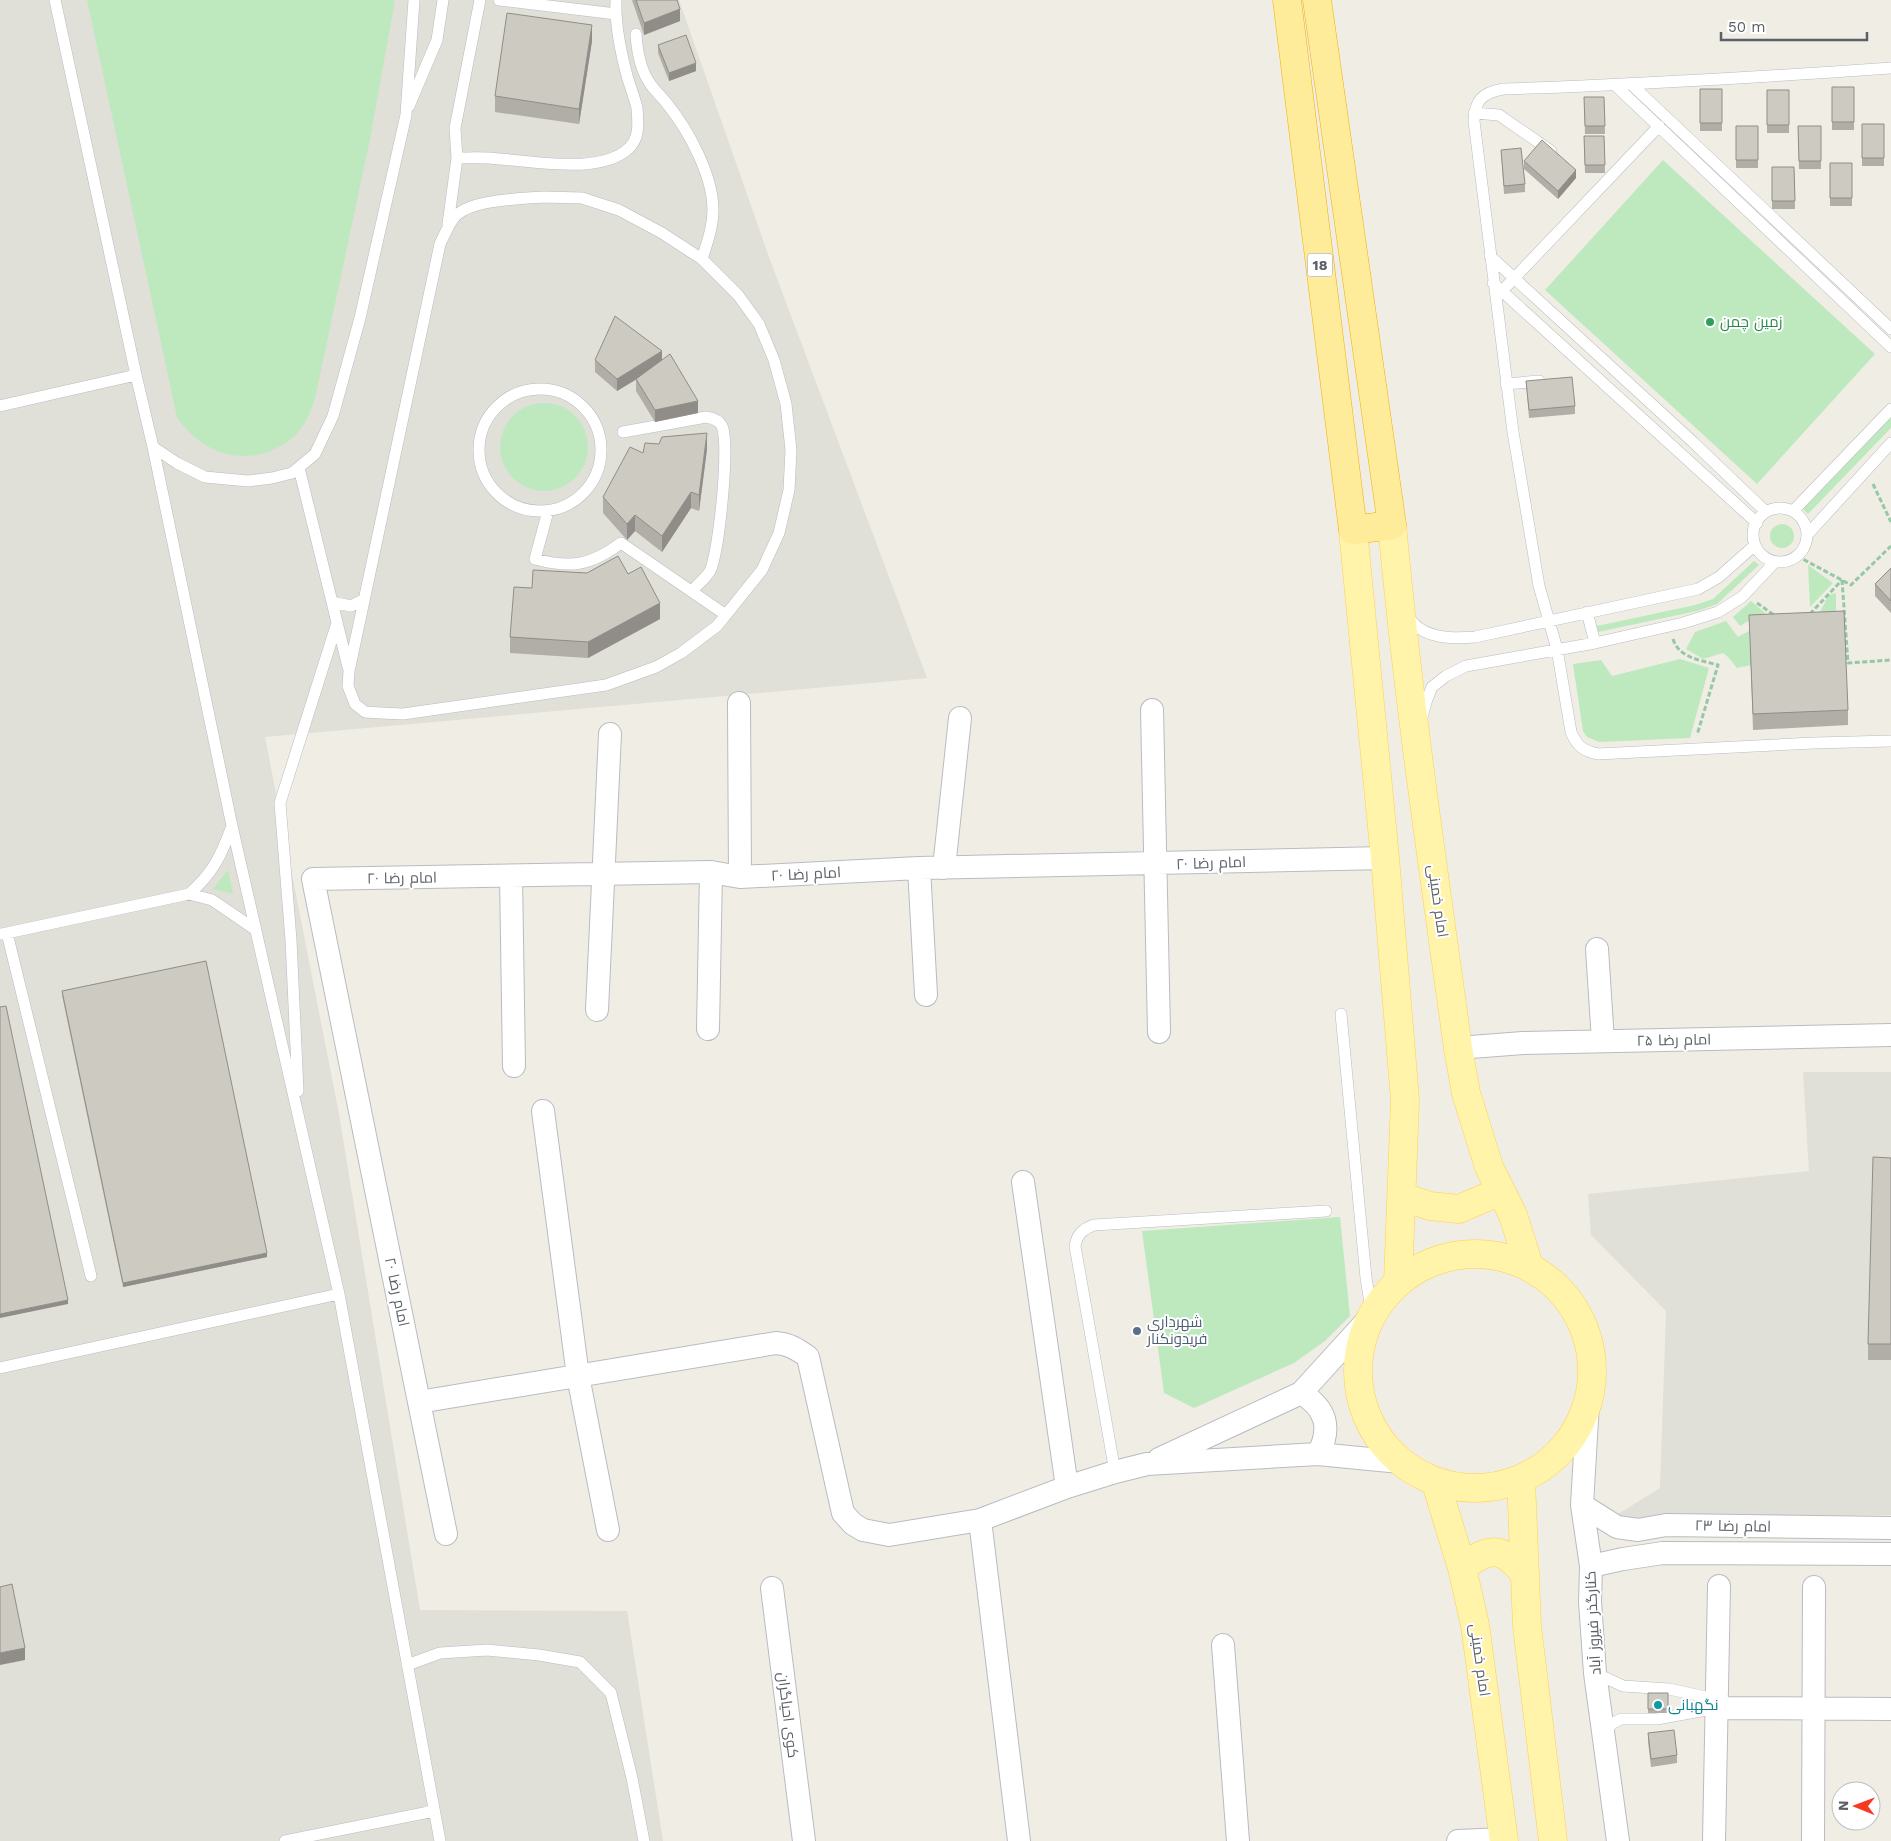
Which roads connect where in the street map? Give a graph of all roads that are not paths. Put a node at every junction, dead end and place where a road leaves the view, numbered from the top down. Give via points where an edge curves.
1 (56, 0) edge
2 (414, 0) edge
3 (443, 0) edge
4 (480, 0) edge
5 (499, 0) edge
6 (616, 0) edge
7 (1286, 0) edge
8 (1318, 0) edge
9 (616, 14) junction
10 (636, 34) dead end
11 (1891, 68) edge
12 (1632, 85) junction
13 (1616, 86) junction
14 (1474, 113) junction
15 (406, 115) junction
16 (1659, 126) junction
17 (1559, 156) edge
18 (457, 158) junction
19 (447, 231) junction
20 (1788, 232) junction
21 (1779, 241) junction
22 (1490, 256) junction
23 (702, 258) junction
24 (1514, 279) junction
25 (1493, 283) junction
26 (1502, 291) junction
27 (1865, 305) junction
28 (1856, 314) junction
29 (1891, 330) edge
30 (1891, 347) edge
31 (136, 375) junction
32 (1550, 380) edge
33 (1628, 383) junction
34 (1506, 384) junction
35 (1617, 396) junction
36 (0, 406) edge
37 (1891, 409) edge
38 (623, 432) dead end
39 (1693, 442) junction
40 (1891, 443) edge
41 (153, 447) junction
42 (1682, 455) junction
43 (299, 468) junction
44 (1793, 511) junction
45 (548, 512) junction
46 (1766, 512) junction
47 (1757, 523) junction
48 (1392, 525) junction
49 (1353, 530) junction
50 (1807, 535) junction
51 (1755, 545) junction
52 (1775, 562) junction
53 (692, 591) junction
54 (1399, 599) junction
55 (363, 600) junction
56 (332, 602) junction
57 (1587, 612) junction
58 (726, 615) junction
59 (1549, 621) junction
60 (337, 623) junction
61 (1595, 642) junction
62 (1557, 650) junction
63 (349, 670) junction
64 (739, 703) dead end
65 (1152, 710) dead end
66 (960, 718) dead end
67 (610, 734) dead end
68 (1891, 741) edge
69 (1417, 743) junction
70 (232, 826) junction
71 (1385, 858) junction
72 (1155, 864) junction
73 (919, 868) junction
74 (944, 868) junction
75 (711, 872) junction
76 (604, 874) junction
77 (511, 876) junction
78 (740, 877) junction
79 (189, 894) junction
80 (256, 930) junction
81 (4, 934) edge
82 (1597, 949) dead end
83 (926, 995) dead end
84 (597, 1010) dead end
85 (1341, 1014) dead end
86 (708, 1029) dead end
87 (1159, 1032) dead end
88 (1891, 1035) edge
89 (1603, 1042) junction
90 (1458, 1048) junction
91 (514, 1066) dead end
92 (543, 1111) dead end
93 (299, 1120) junction
94 (1023, 1182) dead end
95 (1501, 1192) junction
96 (1403, 1196) junction
97 (1326, 1211) dead end
98 (1528, 1266) junction
99 (91, 1276) dead end
100 (1398, 1282) junction
101 (339, 1294) junction
102 (1372, 1315) junction
103 (0, 1368) edge
104 (578, 1376) junction
105 (1302, 1393) junction
106 (420, 1402) junction
107 (1588, 1403) junction
108 (1318, 1454) junction
109 (1400, 1462) junction
110 (1147, 1464) junction
111 (1115, 1472) junction
112 (1521, 1480) junction
113 (1436, 1483) junction
114 (1066, 1487) junction
115 (1582, 1505) junction
116 (980, 1520) junction
117 (1891, 1528) edge
118 (608, 1530) dead end
119 (446, 1534) dead end
120 (1891, 1554) edge
121 (1591, 1566) junction
122 (1462, 1568) junction
123 (1525, 1574) junction
124 (1718, 1586) dead end
125 (1814, 1587) dead end
126 (772, 1588) dead end
127 (1223, 1644) dead end
128 (407, 1665) junction
129 (1595, 1673) junction
130 (1717, 1708) junction
131 (1813, 1709) junction
132 (1891, 1709) edge
133 (1603, 1733) junction
134 (434, 1811) junction
135 (1504, 1840) edge
136 (285, 1841) edge
137 (440, 1841) edge
138 (644, 1841) edge
139 (804, 1841) edge
140 (1019, 1841) edge
141 (1238, 1841) edge
142 (1458, 1841) edge
143 (1553, 1841) edge
144 (1618, 1841) edge
145 (1714, 1841) edge
146 (1812, 1841) edge

1 - 31 lane
2 - 15 lane
3 - 15 lane via 437,40
4 - 18 lane via 455,128
5 - 9 lane
6 - 9 lane
7 - 49 highway, 18
8 - 48 highway, 18
9 - 18 lane via 620,47 636,107 638,131 630,147 616,157 594,163
10 - 23 lane via 637,54 650,84 689,137 708,179 713,210 711,230
11 - 12 lane
12 - 13 lane
12 - 20 lane
13 - 14 lane via 1503,88 1490,91 1475,107
13 - 16 lane
14 - 17 lane via 1499,115
14 - 22 lane
15 - 43 lane via 360,318 333,416 315,454
16 - 21 lane
16 - 24 lane
18 - 19 lane
19 - 23 lane via 454,218 472,206 543,197 582,198 619,210
19 - 55 lane via 440,244
20 - 21 lane
20 - 27 lane
21 - 28 lane
22 - 24 lane
22 - 25 lane
23 - 58 lane via 738,295 759,324 774,360 786,404 791,450 789,490 779,533 762,570
24 - 26 lane
24 - 33 lane
25 - 26 lane
25 - 34 lane
26 - 35 lane
27 - 28 lane
27 - 29 lane
28 - 30 lane
31 - 36 lane
31 - 41 lane
32 - 34 lane
33 - 35 lane
33 - 39 lane
34 - 59 lane via 1539,586
35 - 42 lane
37 - 44 lane
38 - 53 lane via 706,417 714,418 722,425 724,474 718,543 710,572
39 - 42 lane
39 - 46 lane
40 - 50 lane
41 - 43 lane via 205,477 248,481 292,473
41 - 70 lane
42 - 47 lane
43 - 56 lane
44 - 46 lane via 1775,508
44 - 50 lane via 1803,521
45 - 45 lane via 568,505 586,492 597,474 602,455 600,436 593,418 580,403 564,393 545,388 526,389 493,409 483,426 478,447 481,468 491,487 507,502 526,510
45 - 53 lane via 535,559 553,564 582,564 604,555 621,543
46 - 47 lane
47 - 51 lane via 1753,536
48 - 49 highway
48 - 54 main road, امام خمینی
49 - 71 main road
50 - 52 lane via 1803,550 1797,556
51 - 52 lane via 1766,558
51 - 57 lane via 1719,577 1698,589
52 - 61 lane via 1742,598 1718,612
53 - 58 lane
54 - 59 lane via 1412,624 1438,637 1476,637
54 - 69 main road, امام خمینی
55 - 56 lane via 351,606
55 - 63 lane
56 - 60 lane
57 - 59 lane
57 - 61 lane
58 - 63 lane via 717,626 656,668 606,685 402,714 381,714 365,712 355,704 348,686
59 - 62 lane
60 - 63 lane
60 - 93 lane via 280,803 291,940
61 - 62 lane
62 - 68 lane via 1571,732 1580,748 1598,754
62 - 69 lane via 1466,666 1446,676 1432,686
64 - 78 street
65 - 72 street
66 - 74 street
67 - 76 street
69 - 90 main road, امام خمینی
70 - 79 lane via 210,874
70 - 80 lane
71 - 72 street, امام رضا ۲۰
71 - 96 main road via 1405,1100
72 - 74 street, امام رضا ۲۰
72 - 87 street
73 - 74 street, امام رضا ۲۰
73 - 78 street, امام رضا ۲۰
73 - 83 street
75 - 76 street, امام رضا ۲۰
75 - 78 street, امام رضا ۲۰
75 - 86 street
76 - 77 street, امام رضا ۲۰
76 - 84 street
77 - 91 street
77 - 106 street, امام رضا ۲۰ via 313,879
79 - 80 lane via 212,900
79 - 81 lane
80 - 93 lane
81 - 99 lane
82 - 89 street
85 - 102 lane
88 - 89 street, امام رضا ۲۵
89 - 90 street, امام رضا ۲۵
90 - 95 main road, امام خمینی via 1466,1093 1489,1167
92 - 104 street
93 - 101 lane
94 - 114 street
95 - 96 main road via 1459,1209 1430,1206
95 - 98 main road, امام خمینی via 1513,1215
96 - 100 main road
97 - 111 lane via 1094,1225 1076,1237
98 - 100 main road via 1503,1257 1475,1253 1448,1256 1421,1266
98 - 107 main road via 1561,1290 1583,1324 1592,1363
100 - 102 main road
101 - 103 lane
101 - 128 lane
102 - 105 street
102 - 109 main road via 1359,1353 1360,1393 1374,1431
104 - 106 street
104 - 116 street via 776,1343 794,1347 808,1356 842,1513 853,1524 863,1530 889,1535
104 - 118 street
105 - 108 street via 1320,1408 1324,1419 1324,1443
105 - 110 street
106 - 119 street
107 - 112 main road via 1574,1435 1550,1462
107 - 115 street, کنارگذر فیروز آباد
108 - 109 street
108 - 110 street
109 - 113 main road
110 - 111 street
111 - 114 street
112 - 113 main road via 1494,1488 1464,1489
112 - 123 main road
113 - 122 main road, امام خمینی
114 - 116 street
115 - 117 street, امام رضا ۲۳ via 1617,1527 1638,1530 1666,1525
115 - 121 street, کنارگذر فیروز آباد
116 - 140 street
120 - 121 street, امام رضا ۲۳ via 1663,1553
121 - 129 street, کنارگذر فیروز آباد
122 - 123 main road via 1481,1555 1498,1552 1512,1559
122 - 135 main road, امام خمینی via 1476,1625
123 - 143 main road via 1527,1626
124 - 130 street
125 - 131 street
126 - 139 street, کوی احیاگران
127 - 141 street
128 - 134 lane
128 - 138 lane via 440,1653 487,1650 580,1662 611,1693
129 - 130 lane via 1623,1686 1669,1689 1706,1697
129 - 133 street, کنارگذر فیروز آباد
130 - 131 street
130 - 133 lane via 1657,1719 1621,1719
130 - 145 street
131 - 132 street
131 - 146 street
133 - 144 street, کنارگذر فیروز آباد
134 - 136 lane
134 - 137 lane
135 - 142 street

